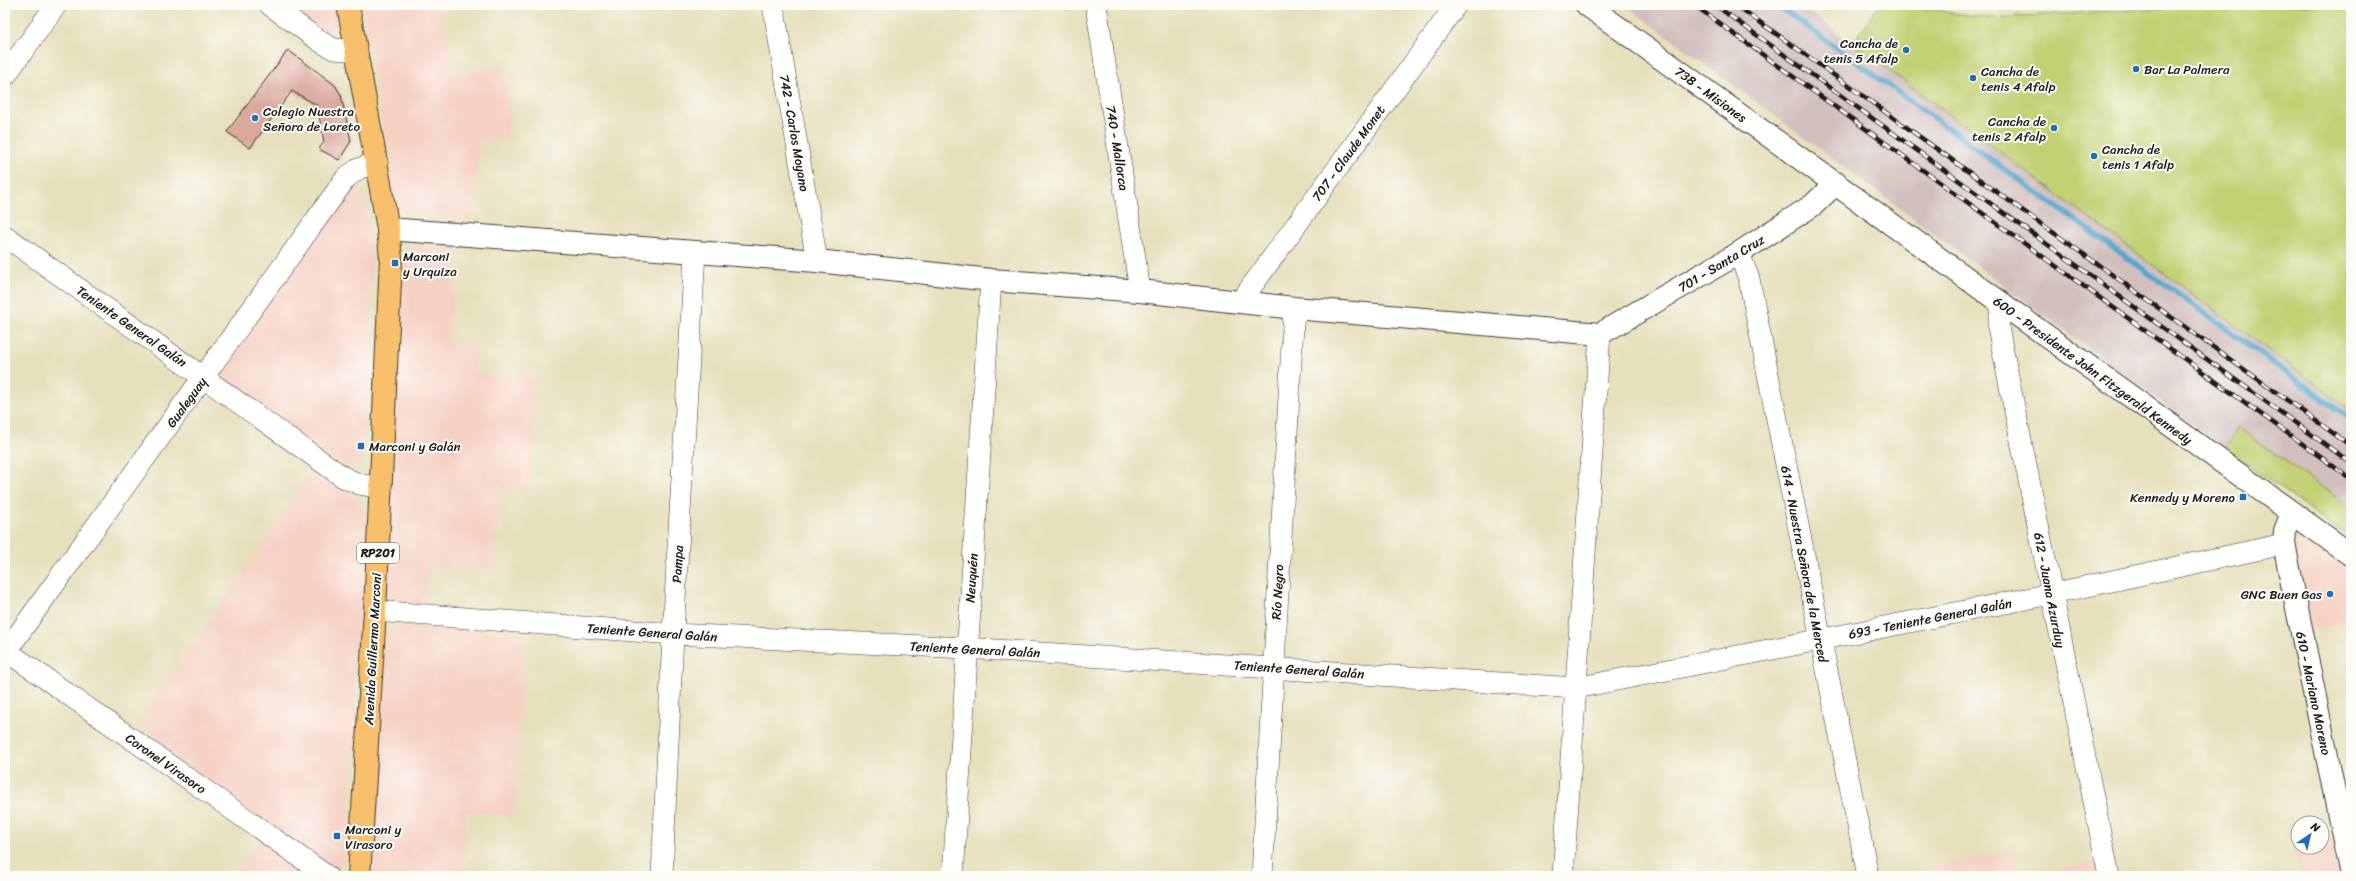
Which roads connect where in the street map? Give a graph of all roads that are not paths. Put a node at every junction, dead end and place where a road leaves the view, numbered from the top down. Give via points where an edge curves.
1 (56, 5) edge
2 (270, 5) edge
3 (348, 5) edge
4 (773, 5) edge
5 (1096, 5) edge
6 (1456, 5) edge
7 (1587, 5) edge
8 (357, 51) junction
9 (5, 76) edge
10 (377, 162) junction
11 (1836, 183) junction
12 (388, 229) junction
13 (5, 236) edge
14 (695, 253) junction
15 (1739, 253) junction
16 (817, 261) junction
17 (991, 280) junction
18 (1140, 291) junction
19 (1241, 301) junction
20 (2002, 304) junction
21 (1294, 308) junction
22 (1600, 334) junction
23 (203, 377) junction
24 (381, 488) junction
25 (2292, 513) junction
26 (2284, 544) junction
27 (2351, 555) edge
28 (2051, 594) junction
29 (375, 611) junction
30 (673, 634) junction
31 (1819, 640) junction
32 (966, 648) junction
33 (6, 652) edge
34 (1273, 667) junction
35 (1576, 688) junction
36 (2351, 875) edge
37 (327, 876) edge
38 (359, 876) edge
39 (662, 876) edge
40 (953, 876) edge
41 (1262, 876) edge
42 (1563, 876) edge
43 (1868, 876) edge
44 (2109, 876) edge

1 - 9 street
2 - 8 street via 321,42 334,48
3 - 8 main road, RP201
4 - 16 street, 742 - Carlos Moyano
5 - 18 street, 740 - Mallorca
6 - 19 street, 707 - Claude Monet
7 - 11 street, 738 - Misiones
8 - 10 main road, RP201
10 - 12 main road, RP201
10 - 23 street, Gualeguay via 358,169 346,178
11 - 15 street, 701 - Santa Cruz via 1813,205
11 - 20 street, 600 - Presidente John Fitzgerald Kennedy
12 - 14 street
12 - 24 main road, Avenida Guillermo Marconi / RP201 via 391,258
13 - 23 street, Teniente General Galán
14 - 16 street
14 - 30 street, Pampa
15 - 22 street, 701 - Santa Cruz
15 - 31 street, 614 - Nuestra Señora de la Merced via 1749,279
16 - 17 street
17 - 18 street
17 - 32 street, Neuquén
18 - 19 street
19 - 21 street
20 - 25 street, 600 - Presidente John Fitzgerald Kennedy
20 - 28 street, 612 - Juana Azurduy via 1998,327
21 - 22 street
21 - 34 street, Río Negro
22 - 35 street
23 - 24 street, Teniente General Galán via 343,477 359,484
23 - 33 street, Gualeguay
24 - 29 main road, Avenida Guillermo Marconi / RP201
25 - 26 street, 610 - Mariano Moreno via 2285,531
25 - 27 street, 600 - Presidente John Fitzgerald Kennedy
26 - 28 street, 693 - Teniente General Galán
26 - 36 street, 610 - Mariano Moreno
28 - 31 street, 693 - Teniente General Galán
28 - 44 street, 612 - Juana Azurduy
29 - 30 street, Teniente General Galán
29 - 38 main road, Avenida Guillermo Marconi / RP201
30 - 32 street, Teniente General Galán
30 - 39 street, Pampa
31 - 35 street, 693 - Teniente General Galán
31 - 43 street, 614 - Nuestra Señora de la Merced
32 - 34 street, Teniente General Galán
32 - 40 street, Neuquén
33 - 37 street, Coronel Virasoro
34 - 35 street, Teniente General Galán
34 - 41 street, Río Negro
35 - 42 street

